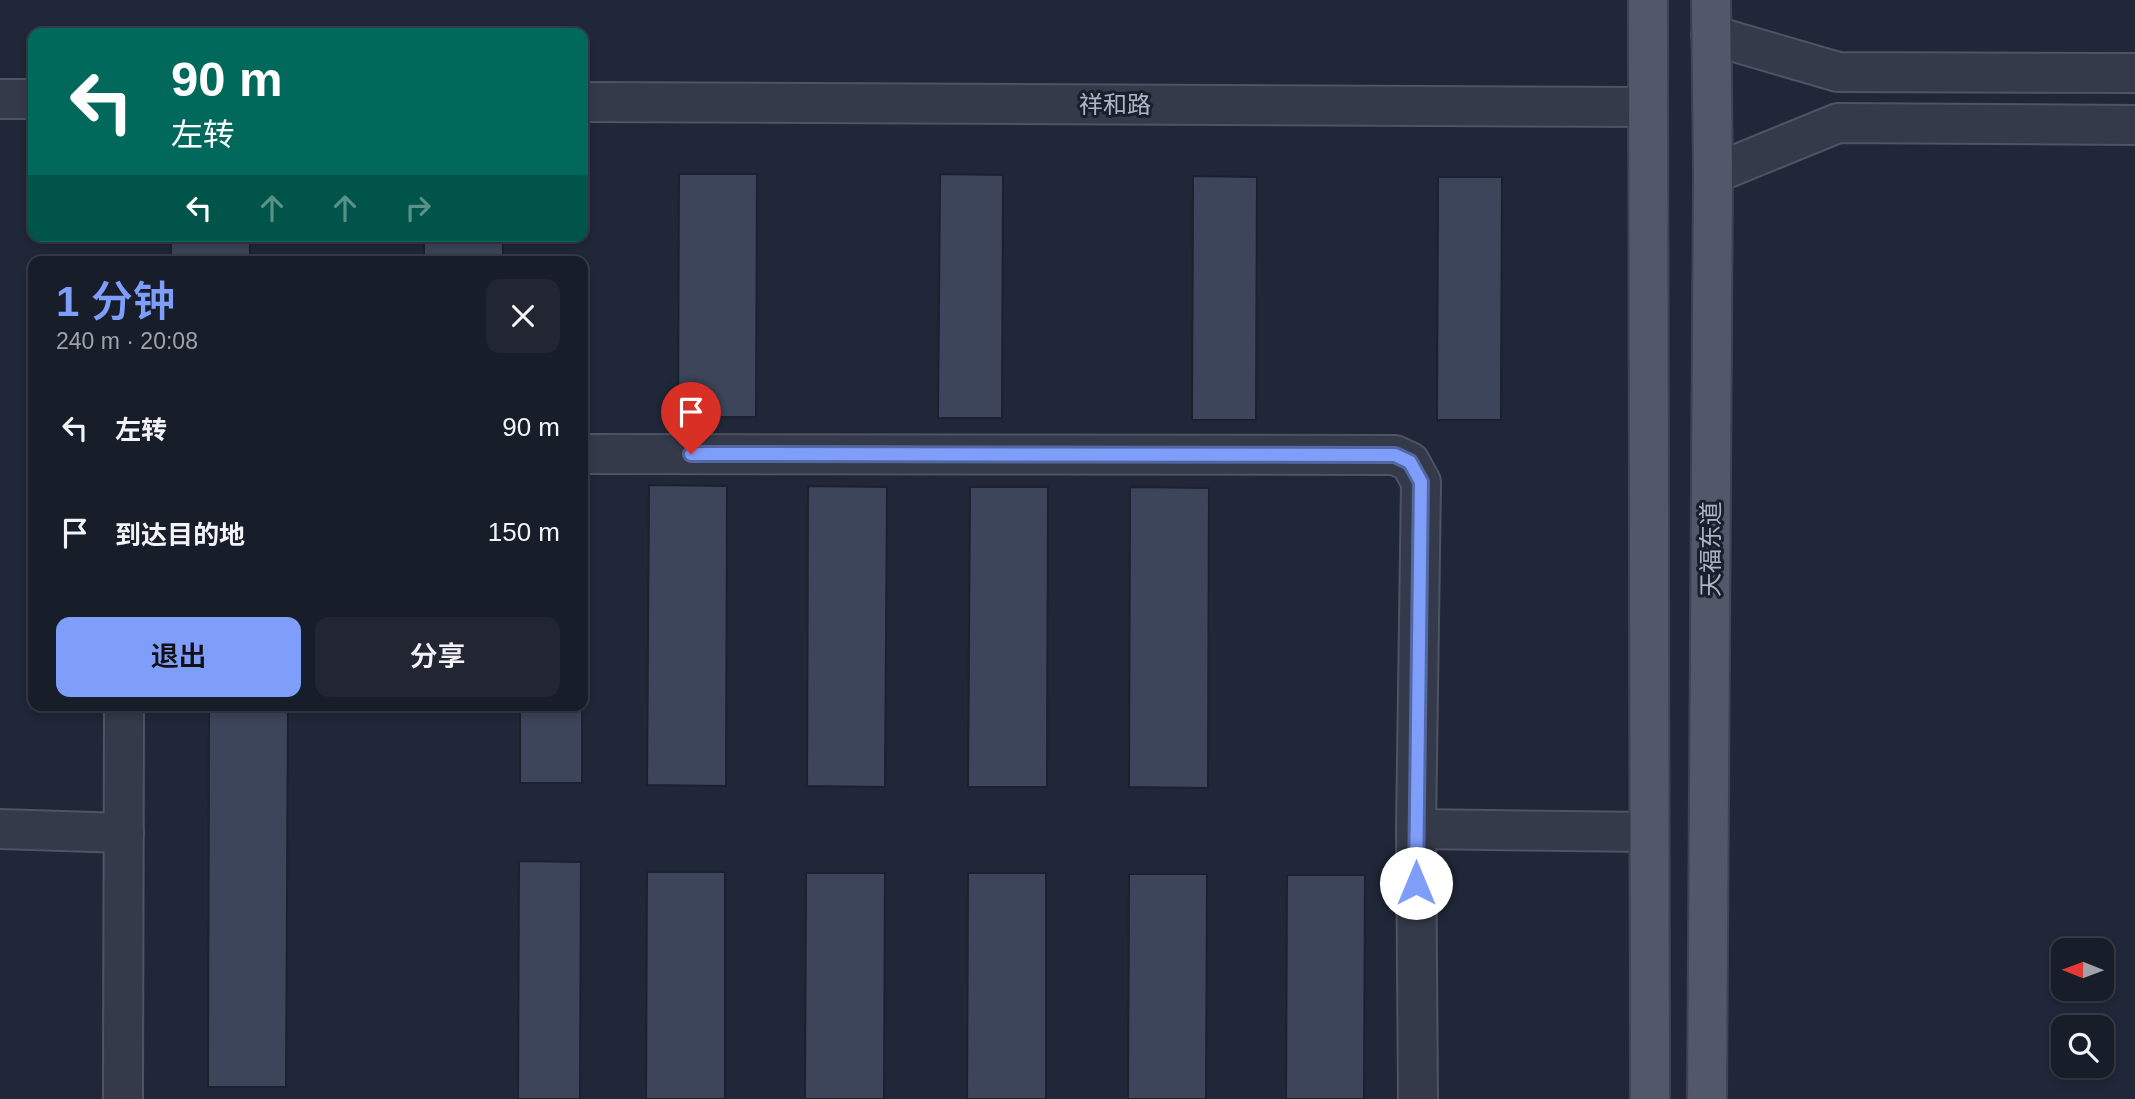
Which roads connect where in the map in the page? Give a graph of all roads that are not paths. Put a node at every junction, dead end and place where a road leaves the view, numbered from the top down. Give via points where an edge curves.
1 (1648, 0) edge
2 (1711, 18) edge
3 (1838, 72) junction
4 (2135, 73) edge
5 (0, 99) edge
6 (28, 99) edge
7 (588, 102) edge
8 (1648, 107) junction
9 (1838, 123) junction
10 (2135, 125) edge
11 (1713, 174) junction
12 (588, 454) edge
13 (124, 711) edge
14 (1416, 829) junction
15 (0, 830) edge
16 (124, 832) junction
17 (1650, 832) junction
18 (123, 1099) edge
19 (1418, 1099) edge
20 (1650, 1099) edge
21 (1707, 1099) edge

1 - 8 main road
2 - 3 street
2 - 11 main road, 天福东道
3 - 4 street
3 - 9 street
5 - 6 street
7 - 8 street, 祥和路
8 - 17 main road
9 - 10 street
9 - 11 street
11 - 21 main road, 天福东道
12 - 14 street via 1395,455 1410,462 1421,482
13 - 16 street
14 - 17 street
14 - 19 street
15 - 16 street
16 - 18 street
17 - 20 main road

